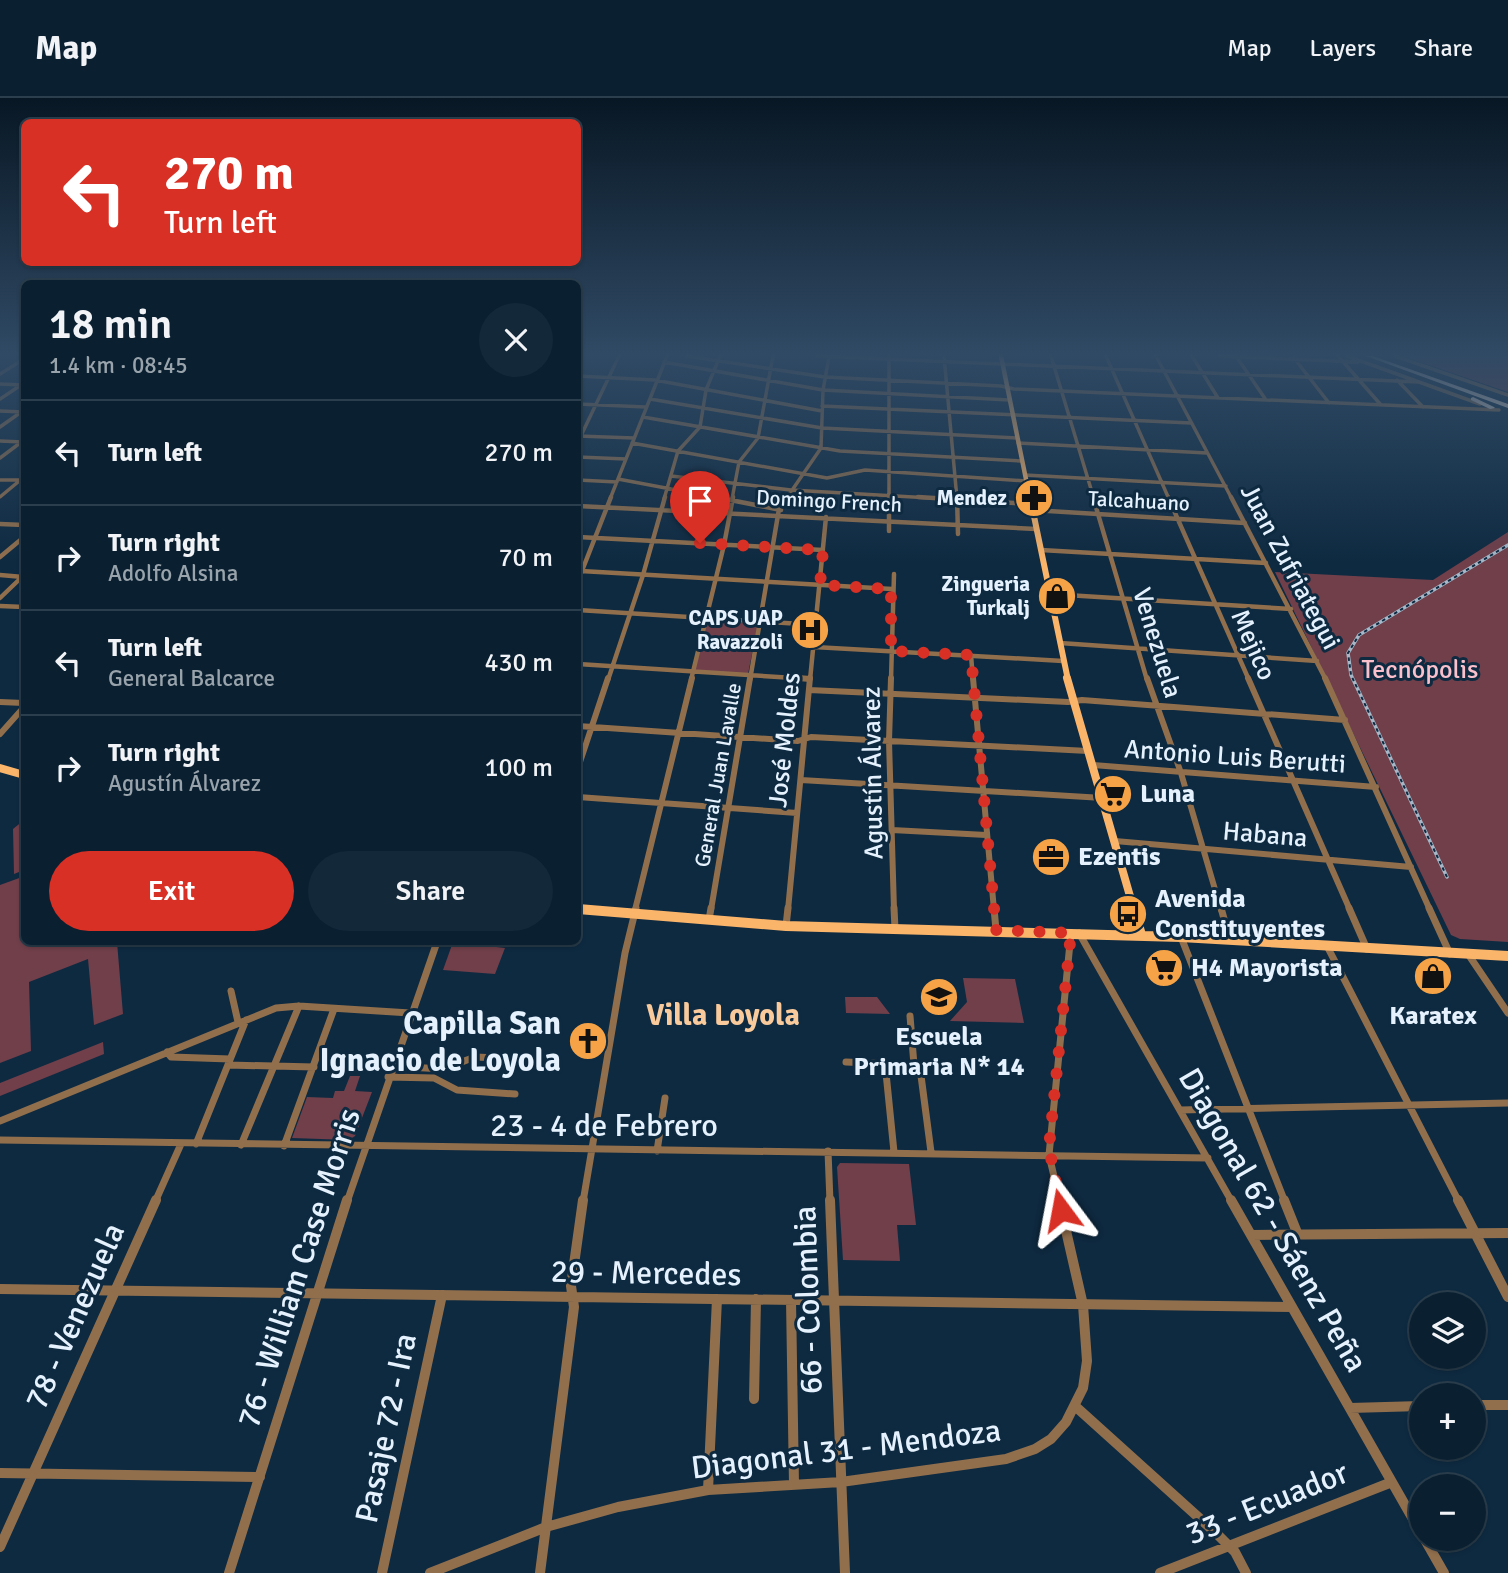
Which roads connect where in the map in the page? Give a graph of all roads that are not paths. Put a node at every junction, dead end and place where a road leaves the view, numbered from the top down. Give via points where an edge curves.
1 (1191, 424) edge
2 (639, 425) edge
3 (689, 425) edge
4 (761, 425) edge
5 (803, 425) edge
6 (822, 425) edge
7 (889, 425) edge
8 (950, 425) edge
9 (1014, 425) edge
10 (1072, 425) edge
11 (1136, 425) edge
12 (700, 427) junction
13 (822, 428) junction
14 (889, 431) junction
15 (950, 435) junction
16 (581, 436) edge
17 (758, 438) junction
18 (0, 441) edge
19 (633, 441) junction
20 (1018, 441) junction
21 (21, 442) edge
22 (21, 444) edge
23 (1078, 447) junction
24 (821, 448) junction
25 (1149, 450) junction
26 (678, 452) junction
27 (1207, 453) junction
28 (887, 454) junction
29 (581, 457) edge
30 (951, 457) junction
31 (0, 458) edge
32 (626, 459) junction
33 (1022, 461) junction
34 (739, 462) junction
35 (889, 472) junction
36 (802, 474) junction
37 (955, 476) junction
38 (671, 477) junction
39 (1025, 478) junction
40 (21, 479) edge
41 (1087, 479) junction
42 (0, 480) edge
43 (21, 480) edge
44 (581, 480) edge
45 (617, 481) junction
46 (1162, 483) junction
47 (733, 484) junction
48 (1226, 486) junction
49 (667, 489) junction
50 (791, 490) junction
51 (0, 496) edge
52 (889, 496) junction
53 (957, 499) junction
54 (730, 501) junction
55 (581, 506) edge
56 (607, 507) junction
57 (1031, 507) junction
58 (662, 509) junction
59 (729, 512) junction
60 (778, 512) junction
61 (1097, 514) junction
62 (826, 517) junction
63 (1178, 519) junction
64 (889, 520) junction
65 (1245, 523) junction
66 (0, 524) edge
67 (959, 524) junction
68 (21, 525) edge
69 (1036, 529) junction
70 (889, 531) dead end
71 (958, 534) dead end
72 (581, 537) edge
73 (594, 538) junction
74 (21, 540) edge
75 (653, 541) junction
76 (724, 545) junction
77 (772, 547) junction
78 (823, 550) junction
79 (1041, 550) junction
80 (1110, 554) junction
81 (0, 557) edge
82 (1195, 559) junction
83 (1266, 563) junction
84 (581, 571) joint
85 (0, 575) edge
86 (643, 575) junction
87 (894, 575) dead end
88 (21, 576) edge
89 (21, 579) edge
90 (715, 579) junction
91 (766, 582) junction
92 (820, 585) junction
93 (891, 589) junction
94 (1050, 594) junction
95 (0, 598) edge
96 (1122, 598) junction
97 (1214, 604) junction
98 (0, 606) edge
99 (21, 607) edge
100 (1291, 609) junction
101 (581, 610) edge
102 (631, 614) junction
103 (705, 619) junction
104 (760, 622) junction
105 (816, 625) junction
106 (1060, 643) junction
107 (814, 647) junction
108 (1138, 649) junction
109 (891, 651) junction
110 (971, 655) junction
111 (1238, 655) junction
112 (1063, 661) junction
113 (1317, 661) junction
114 (581, 664) edge
115 (614, 666) junction
116 (692, 671) junction
117 (750, 676) junction
118 (810, 679) junction
119 (809, 690) junction
120 (890, 695) junction
121 (975, 699) junction
122 (1075, 701) junction
123 (0, 702) edge
124 (21, 705) edge
125 (1155, 706) junction
126 (21, 709) edge
127 (1262, 714) junction
128 (1345, 720) junction
129 (581, 726) edge
130 (591, 727) junction
131 (678, 733) junction
132 (0, 734) edge
133 (740, 737) junction
134 (805, 739) junction
135 (889, 741) junction
136 (979, 745) junction
137 (1088, 751) junction
138 (581, 759) edge
139 (1093, 765) junction
140 (0, 768) edge
141 (1181, 773) junction
142 (21, 774) edge
143 (801, 780) junction
144 (1292, 781) junction
145 (891, 786) junction
146 (1376, 787) junction
147 (983, 790) junction
148 (581, 797) edge
149 (1102, 798) junction
150 (661, 802) junction
151 (728, 808) junction
152 (797, 813) junction
153 (892, 830) junction
154 (986, 835) junction
155 (1115, 841) junction
156 (1202, 848) junction
157 (1327, 860) junction
158 (1411, 867) junction
159 (581, 909) edge
160 (634, 914) junction
161 (709, 920) junction
162 (786, 926) junction
163 (895, 929) junction
164 (996, 930) junction
165 (1075, 933) junction
166 (1141, 935) junction
167 (1181, 937) junction
168 (1230, 940) junction
169 (436, 945) edge
170 (1326, 946) junction
171 (1367, 949) junction
172 (1450, 954) junction
173 (1468, 954) junction
174 (1508, 956) edge
175 (231, 991) dead end
176 (299, 1006) junction
177 (334, 1009) junction
178 (410, 1013) junction
179 (1508, 1013) edge
180 (910, 1016) dead end
181 (242, 1021) junction
182 (167, 1052) junction
183 (524, 1059) dead end
184 (229, 1062) junction
185 (846, 1062) dead end
186 (886, 1063) junction
187 (914, 1065) junction
188 (274, 1066) junction
189 (391, 1066) junction
190 (314, 1067) junction
191 (387, 1077) junction
192 (516, 1094) dead end
193 (665, 1098) dead end
194 (1508, 1103) edge
195 (1409, 1105) junction
196 (1248, 1108) junction
197 (1180, 1110) junction
198 (0, 1121) edge
199 (0, 1140) edge
200 (181, 1144) junction
201 (196, 1144) junction
202 (241, 1144) junction
203 (284, 1146) junction
204 (364, 1147) junction
205 (590, 1150) junction
206 (657, 1151) junction
207 (828, 1151) junction
208 (894, 1152) junction
209 (931, 1152) junction
210 (1049, 1155) junction
211 (1208, 1158) junction
212 (1476, 1233) junction
213 (1508, 1233) edge
214 (1298, 1234) junction
215 (1252, 1235) junction
216 (0, 1289) edge
217 (115, 1290) junction
218 (318, 1293) junction
219 (442, 1295) junction
220 (572, 1297) junction
221 (1508, 1297) edge
222 (756, 1299) junction
223 (717, 1300) junction
224 (791, 1300) junction
225 (835, 1301) junction
226 (1083, 1305) junction
227 (1292, 1307) junction
228 (754, 1399) dead end
229 (1486, 1405) edge
230 (1508, 1405) edge
231 (1075, 1406) junction
232 (1409, 1406) edge
233 (1350, 1408) junction
234 (0, 1473) edge
235 (33, 1474) junction
236 (260, 1477) junction
237 (841, 1482) junction
238 (1392, 1482) junction
239 (794, 1485) junction
240 (708, 1490) junction
241 (1409, 1512) edge
242 (546, 1527) junction
243 (0, 1547) edge
244 (1230, 1547) junction
245 (1431, 1551) edge
246 (229, 1573) edge
247 (382, 1573) edge
248 (430, 1573) edge
249 (540, 1573) edge
250 (845, 1573) edge
251 (1160, 1573) edge
252 (1246, 1573) edge
253 (1444, 1573) edge

1 - 27 street, Juan Zufriategui
2 - 19 street
3 - 12 street
4 - 17 street
5 - 13 street
6 - 13 street
7 - 14 street
8 - 15 street
9 - 20 main road
10 - 23 street, Venezuela
11 - 25 street, Mejico
12 - 17 street
12 - 26 street
13 - 14 street
13 - 24 street
14 - 15 street
14 - 28 street
15 - 20 street
15 - 30 street
16 - 19 street
17 - 24 street
17 - 34 street
18 - 21 street
19 - 26 street
19 - 32 street
20 - 23 street
20 - 33 main road
22 - 31 street
23 - 25 street
23 - 41 street, Venezuela
24 - 28 street
24 - 36 street, General Juan Lavalle
25 - 27 street
25 - 46 street, Mejico
26 - 34 street
26 - 38 street
27 - 48 street, Juan Zufriategui
28 - 30 street
28 - 35 street
29 - 32 street
30 - 33 street
30 - 37 street
32 - 45 street
33 - 39 main road
34 - 36 street
34 - 47 street
35 - 36 street via 865,470 827,478
35 - 37 street
35 - 52 street
36 - 50 street, General Juan Lavalle
37 - 39 street
37 - 53 street
38 - 47 street, Talcahuano
38 - 49 street
39 - 41 street
39 - 57 main road
40 - 42 street
41 - 46 street
41 - 61 street, Venezuela
43 - 51 street
44 - 45 street
45 - 49 street
45 - 56 street
46 - 48 street
46 - 63 street, Mejico
47 - 50 street, Talcahuano
47 - 54 street
48 - 65 street, Juan Zufriategui
49 - 54 street
49 - 58 street
50 - 52 street, Talcahuano
50 - 60 street, General Juan Lavalle
52 - 53 street, Talcahuano
52 - 64 street
53 - 57 street, Talcahuano
53 - 67 street
54 - 59 street
54 - 60 street
55 - 56 street, Domingo French
56 - 58 street, Domingo French
56 - 73 street
57 - 61 street, Talcahuano
57 - 69 main road
58 - 59 street, Domingo French
58 - 75 street
59 - 60 street, Domingo French
59 - 76 street
60 - 62 street, Domingo French
60 - 77 street, General Juan Lavalle
61 - 63 street, Talcahuano
61 - 80 street, Venezuela
62 - 64 street, Domingo French
62 - 78 street, José Moldes
63 - 65 street, Talcahuano
63 - 82 street, Mejico
64 - 67 street, Domingo French
64 - 70 street
65 - 83 street, Juan Zufriategui
66 - 68 street
67 - 69 street, Domingo French
67 - 71 street
69 - 79 main road
72 - 73 street
73 - 75 street
73 - 84 street
74 - 81 street
75 - 76 street
75 - 86 street
76 - 77 street
76 - 90 street
77 - 78 street
77 - 91 street, General Juan Lavalle
78 - 92 street, José Moldes
79 - 80 street
79 - 94 main road
80 - 82 street
80 - 96 street, Venezuela
82 - 83 street
82 - 97 street, Mejico
83 - 100 street, Juan Zufriategui
84 - 86 street
85 - 88 street
86 - 90 street
86 - 102 street
87 - 93 street, Agustín Álvarez
89 - 95 street
90 - 91 street
90 - 103 street
91 - 92 street
91 - 104 street, General Juan Lavalle
92 - 93 street
92 - 105 street, José Moldes
93 - 109 street, Agustín Álvarez
94 - 96 street
94 - 106 main road
96 - 97 street
96 - 108 street, Venezuela
97 - 100 street
97 - 111 street, Mejico
98 - 99 street
100 - 113 street, Juan Zufriategui
101 - 102 street
102 - 103 street
102 - 115 street
103 - 104 street
103 - 116 street
104 - 105 street
104 - 117 street, General Juan Lavalle
105 - 107 street, José Moldes
106 - 108 street
106 - 112 main road
107 - 109 street
107 - 118 street, José Moldes
108 - 111 street
108 - 125 street, Venezuela
109 - 110 street
109 - 120 street, Agustín Álvarez
110 - 112 street
110 - 121 street
111 - 113 street
111 - 127 street, Mejico
112 - 122 main road
113 - 128 street, Juan Zufriategui
114 - 115 street
115 - 116 street
115 - 130 street
116 - 117 street
116 - 131 street
117 - 118 street
117 - 133 street, General Juan Lavalle
118 - 119 street, José Moldes
119 - 120 street
119 - 134 street, José Moldes
120 - 121 street
120 - 135 street, Agustín Álvarez
121 - 122 street
121 - 136 street
122 - 125 street
122 - 137 main road
123 - 124 street
125 - 127 street
125 - 141 street, Venezuela
126 - 132 street
127 - 128 street
127 - 144 street, Mejico
128 - 146 street, Juan Zufriategui
129 - 130 street, Antonio Luis Berutti
130 - 131 street, Antonio Luis Berutti
130 - 138 street
131 - 133 street, Antonio Luis Berutti
131 - 150 street
133 - 134 street, Antonio Luis Berutti
133 - 151 street, General Juan Lavalle
134 - 135 street, Antonio Luis Berutti
134 - 143 street, José Moldes
135 - 136 street, Antonio Luis Berutti
135 - 145 street, Agustín Álvarez
136 - 137 street, Antonio Luis Berutti
136 - 147 street
137 - 139 main road
139 - 141 street, Antonio Luis Berutti
139 - 149 main road
140 - 142 main road
141 - 144 street, Antonio Luis Berutti
141 - 156 street, Venezuela
143 - 145 street
143 - 152 street, José Moldes
144 - 146 street, Antonio Luis Berutti
144 - 157 street, Mejico
145 - 147 street
145 - 153 street, Agustín Álvarez
146 - 158 street, Juan Zufriategui
147 - 149 street
147 - 154 street
148 - 150 street
149 - 155 main road
150 - 151 street
150 - 160 street
151 - 152 street
151 - 161 street, General Juan Lavalle
152 - 162 street, José Moldes
153 - 154 street
153 - 163 street, Agustín Álvarez
154 - 164 street
155 - 156 street, Habana
155 - 166 main road
156 - 157 street, Habana
156 - 168 street, Venezuela
157 - 158 street, Habana
157 - 171 street, Mejico
158 - 172 street, Juan Zufriategui
159 - 160 main road
160 - 161 main road
160 - 205 street
161 - 162 main road
162 - 163 main road
163 - 164 main road
164 - 165 main road
165 - 166 main road
165 - 197 street, Diagonal 62 - Sáenz Peña
165 - 210 street, Diagonal 31 - Mendoza
166 - 167 main road
167 - 168 main road
167 - 196 street
168 - 170 main road
169 - 178 street, 76 - William Case Morris
170 - 171 main road
170 - 195 street
171 - 172 main road
172 - 173 main road
173 - 174 main road
173 - 179 street
175 - 181 street
176 - 177 street
176 - 181 street via 276,1008
176 - 188 street
177 - 178 street
177 - 190 street
178 - 189 street, 76 - William Case Morris
180 - 187 street
181 - 182 street
181 - 184 street
182 - 184 street via 171,1057
182 - 198 street
183 - 189 street via 475,1057 443,1069
184 - 188 street
184 - 201 street
185 - 186 street
186 - 187 street
186 - 208 street
187 - 209 street via 922,1074
188 - 190 street
188 - 202 street
189 - 191 street, 76 - William Case Morris
190 - 203 street
191 - 192 street via 434,1078 457,1090
191 - 204 street, 76 - William Case Morris
193 - 206 street
194 - 195 street
195 - 196 street
195 - 212 street
196 - 197 street
196 - 214 street
197 - 211 street, Diagonal 62 - Sáenz Peña
199 - 200 street, 23 - 4 de Febrero
200 - 201 street, 23 - 4 de Febrero
200 - 217 street, 78 - Venezuela
201 - 202 street, 23 - 4 de Febrero
202 - 203 street, 23 - 4 de Febrero
203 - 204 street, 23 - 4 de Febrero
204 - 205 street, 23 - 4 de Febrero
204 - 218 street, 76 - William Case Morris
205 - 206 street, 23 - 4 de Febrero
205 - 220 street
206 - 207 street, 23 - 4 de Febrero
207 - 208 street, 23 - 4 de Febrero
207 - 225 street, 66 - Colombia
208 - 209 street, 23 - 4 de Febrero
209 - 210 street, 23 - 4 de Febrero
210 - 211 street, 23 - 4 de Febrero
210 - 226 street, Diagonal 31 - Mendoza
211 - 215 street, Diagonal 62 - Sáenz Peña
212 - 213 street
212 - 214 street
212 - 221 street
214 - 215 street
215 - 227 street, Diagonal 62 - Sáenz Peña
216 - 217 street, 29 - Mercedes
217 - 218 street, 29 - Mercedes
217 - 235 street, 78 - Venezuela
218 - 219 street, 29 - Mercedes
218 - 236 street, 76 - William Case Morris
219 - 220 street, 29 - Mercedes
219 - 247 street, Pasaje 72 - Ira
220 - 223 street, 29 - Mercedes
220 - 242 street
222 - 223 street, 29 - Mercedes
222 - 224 street, 29 - Mercedes
222 - 228 street
223 - 240 street
224 - 225 street, 29 - Mercedes
224 - 239 street
225 - 226 street, 29 - Mercedes
225 - 237 street, 66 - Colombia
226 - 227 street, 29 - Mercedes
226 - 231 street, Diagonal 31 - Mendoza via 1087,1361
227 - 233 street, Diagonal 62 - Sáenz Peña
229 - 230 street
231 - 237 street, Diagonal 31 - Mendoza via 1051,1439 1019,1455
231 - 244 street
232 - 233 street
233 - 238 street, Diagonal 62 - Sáenz Peña
234 - 235 street
235 - 236 street
235 - 243 street, 78 - Venezuela
236 - 246 street, 76 - William Case Morris
237 - 239 street, Diagonal 31 - Mendoza
237 - 250 street, 66 - Colombia
238 - 241 street, Diagonal 62 - Sáenz Peña
238 - 244 street, 33 - Ecuador
239 - 240 street, Diagonal 31 - Mendoza
240 - 242 street, Diagonal 31 - Mendoza
242 - 248 street, Diagonal 31 - Mendoza
242 - 249 street
244 - 251 street, 33 - Ecuador
244 - 252 street
245 - 253 street

